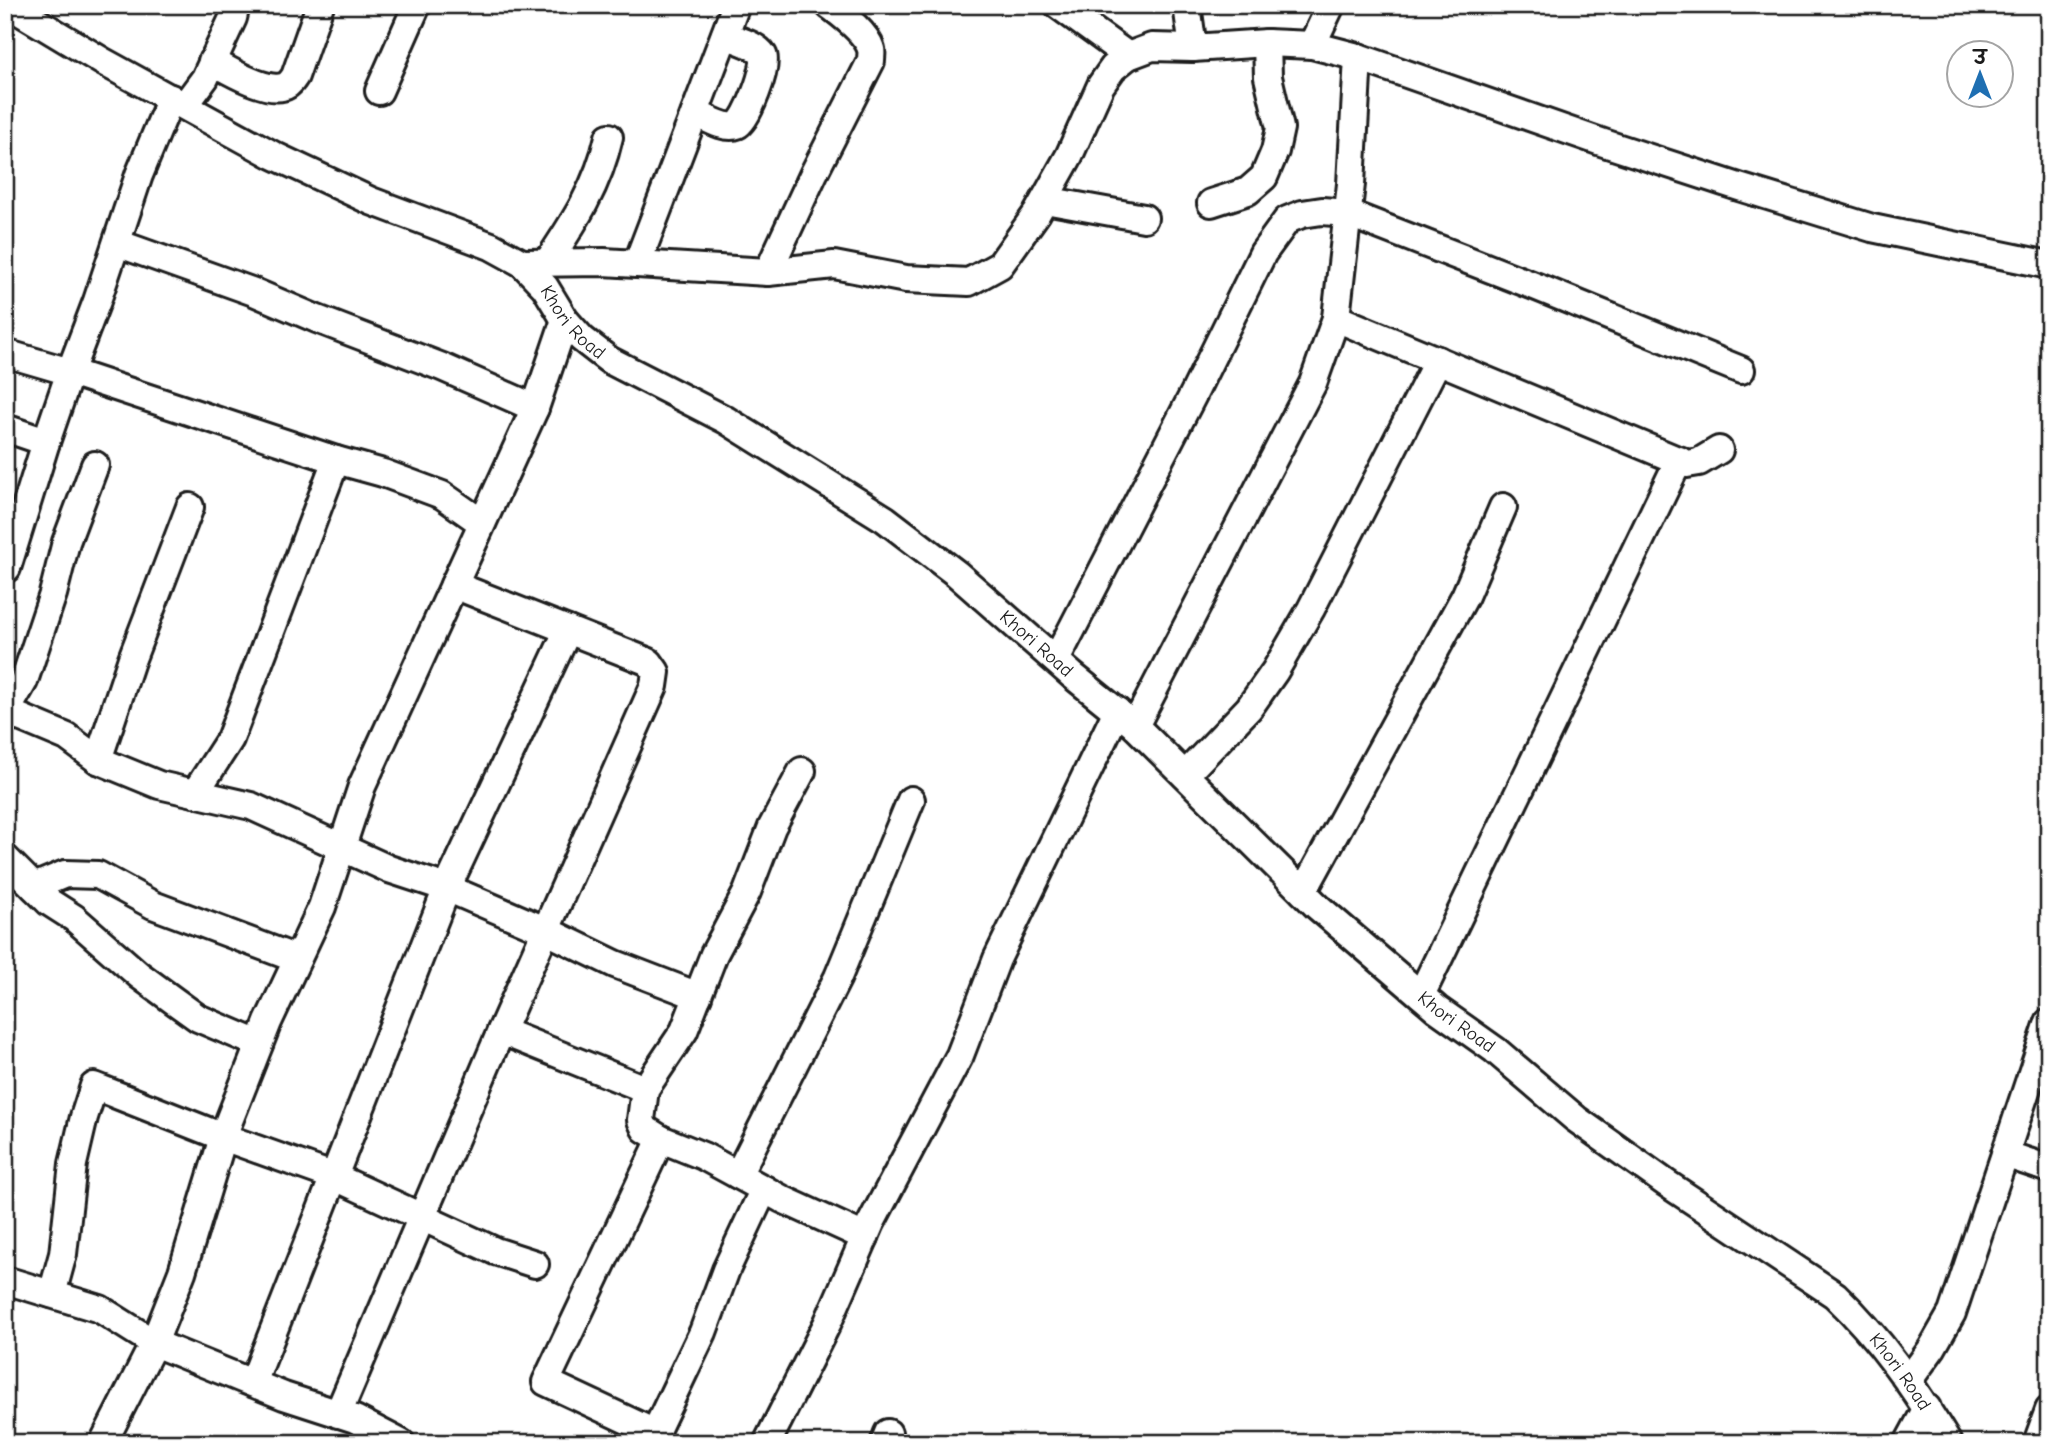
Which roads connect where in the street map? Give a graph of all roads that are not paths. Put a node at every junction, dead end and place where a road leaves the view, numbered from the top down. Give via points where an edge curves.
1 (9, 5) edge
2 (236, 5) edge
3 (320, 5) edge
4 (417, 5) edge
5 (736, 5) edge
6 (829, 5) edge
7 (1058, 5) edge
8 (1187, 5) edge
9 (1331, 5) edge
10 (724, 35) junction
11 (1267, 43) junction
12 (1312, 45) junction
13 (1193, 48) junction
14 (1128, 56) junction
15 (1358, 57) junction
16 (212, 61) junction
17 (379, 91) dead end
18 (178, 101) junction
19 (695, 113) junction
20 (610, 137) dead end
21 (1045, 200) junction
22 (1211, 204) dead end
23 (1347, 213) junction
24 (1144, 218) dead end
25 (117, 243) junction
26 (535, 263) junction
27 (637, 264) junction
28 (2049, 265) edge
29 (768, 272) junction
30 (1336, 318) junction
31 (565, 320) junction
32 (5, 353) edge
33 (1438, 360) junction
34 (1741, 370) dead end
35 (69, 372) junction
36 (534, 408) junction
37 (5, 428) edge
38 (46, 442) junction
39 (1719, 450) dead end
40 (336, 460) junction
41 (1679, 460) junction
42 (95, 465) dead end
43 (190, 507) dead end
44 (1503, 507) dead end
45 (482, 523) junction
46 (8, 568) dead end
47 (454, 585) junction
48 (568, 630) junction
49 (1056, 660) junction
50 (6, 711) edge
51 (1126, 719) junction
52 (98, 760) junction
53 (802, 771) dead end
54 (1185, 775) junction
55 (195, 793) junction
56 (911, 800) dead end
57 (342, 848) junction
58 (5, 858) edge
59 (34, 887) junction
60 (447, 888) junction
61 (1303, 892) junction
62 (547, 931) junction
63 (297, 959) junction
64 (1421, 995) junction
65 (698, 996) junction
66 (2049, 1022) edge
67 (501, 1031) junction
68 (259, 1044) junction
69 (645, 1088) junction
70 (223, 1137) junction
71 (661, 1139) junction
72 (2005, 1154) junction
73 (2049, 1169) edge
74 (738, 1175) junction
75 (335, 1177) junction
76 (764, 1189) junction
77 (422, 1216) junction
78 (864, 1237) junction
79 (535, 1264) dead end
80 (5, 1280) edge
81 (52, 1294) junction
82 (154, 1343) junction
83 (1909, 1380) junction
84 (253, 1383) junction
85 (1927, 1408) junction
86 (2049, 1410) edge
87 (338, 1414) junction
88 (652, 1438) edge
89 (103, 1443) edge
90 (401, 1443) edge
91 (767, 1443) edge
92 (1908, 1443) edge
93 (1948, 1443) edge
94 (2037, 1443) edge

1 - 18 street, Khori Road
2 - 16 street
3 - 16 street via 295,76 281,88 265,86
4 - 17 street
5 - 10 street
6 - 29 street via 864,37 871,48 871,61
7 - 14 street
8 - 13 street
9 - 12 street
10 - 19 street
10 - 19 street via 762,52 764,71 738,125 728,126
11 - 12 street
11 - 13 street
11 - 22 street via 1268,77 1280,128 1275,151 1265,177 1248,191
12 - 15 street
13 - 14 street via 1152,47
14 - 21 street via 1101,85
15 - 23 street
15 - 28 street via 1805,208 1872,228
16 - 18 street via 205,78
18 - 25 street via 139,175
18 - 26 street, Khori Road via 273,155 371,201
19 - 27 street
20 - 26 street via 592,191
21 - 24 street
21 - 29 street via 1000,265 970,282 906,279 834,265
23 - 30 street
23 - 34 street
23 - 49 street via 1322,211 1287,220 1263,253
25 - 35 street
25 - 36 street via 254,292
26 - 27 street
26 - 31 street, Khori Road
27 - 29 street
30 - 33 street
30 - 51 street via 1313,383
31 - 36 street
31 - 49 street, Khori Road via 609,360 726,420 885,519
32 - 35 street
33 - 41 street
33 - 54 street via 1275,671 1249,708
35 - 38 street
35 - 40 street
36 - 45 street
37 - 38 street
38 - 46 street
39 - 41 street via 1699,462
40 - 45 street via 442,495
40 - 55 street via 230,739
41 - 64 street
42 - 50 street via 66,542 24,681
43 - 52 street
44 - 61 street via 1465,596
45 - 47 street
47 - 48 street
47 - 57 street via 362,786
48 - 60 street
48 - 62 street via 649,662 656,672 654,686
49 - 51 street, Khori Road
50 - 52 street via 67,737
51 - 54 street, Khori Road
51 - 78 street via 997,959 960,1055
52 - 55 street via 159,785
53 - 65 street via 772,827
54 - 61 street, Khori Road
55 - 57 street via 251,806
56 - 74 street via 838,977
57 - 60 street
57 - 63 street via 322,907
58 - 59 street
59 - 63 street via 65,874 98,875 153,905
59 - 68 street via 198,1018
60 - 62 street
60 - 75 street
61 - 64 street, Khori Road
62 - 65 street
62 - 67 street
63 - 68 street
64 - 83 street, Khori Road via 1576,1119 1835,1295
65 - 69 street via 684,1031
66 - 72 street
67 - 69 street
67 - 77 street
68 - 70 street
69 - 71 street via 641,1120 645,1129
70 - 75 street
70 - 81 street via 94,1086 74,1164 63,1254
70 - 82 street via 182,1272
71 - 74 street
71 - 88 street via 547,1382
72 - 73 street
72 - 83 street via 1952,1312
74 - 76 street
75 - 77 street
75 - 84 street
76 - 78 street
76 - 88 street
77 - 79 street via 495,1251
77 - 87 street
78 - 91 street via 828,1322
80 - 81 street
81 - 82 street via 100,1309
82 - 84 street
82 - 89 street
83 - 85 street, Khori Road
84 - 87 street
85 - 92 street
85 - 93 street, Khori Road
86 - 94 street
87 - 90 street

